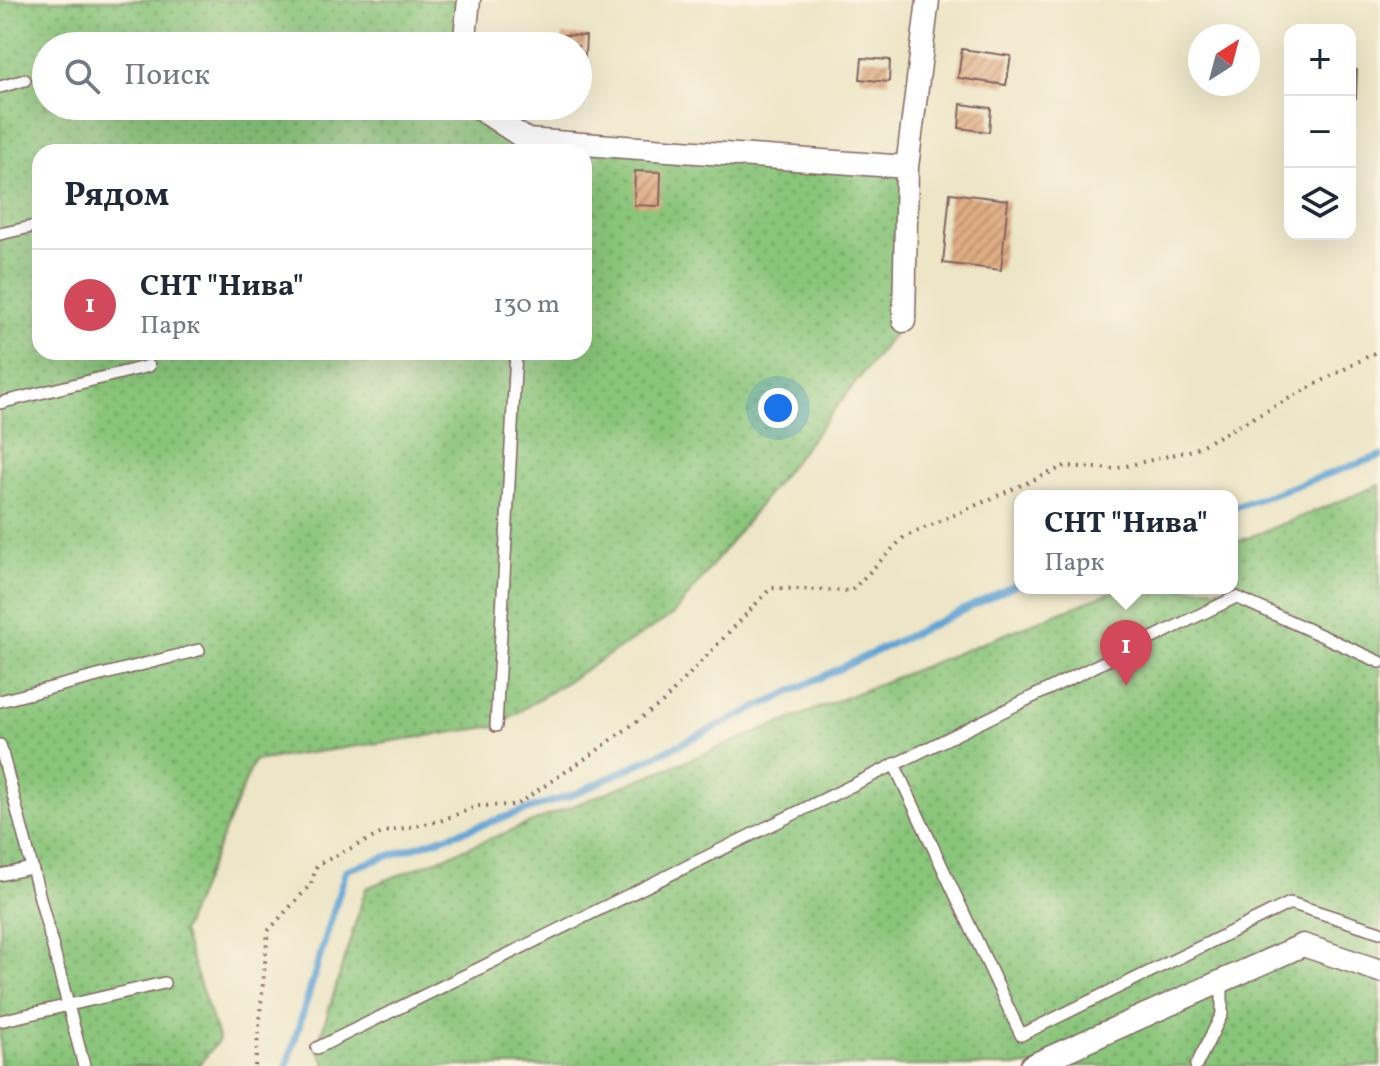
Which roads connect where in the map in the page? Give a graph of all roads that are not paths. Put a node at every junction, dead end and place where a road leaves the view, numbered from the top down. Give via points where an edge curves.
1 (469, 0) edge
2 (928, 0) edge
3 (466, 32) edge
4 (25, 80) dead end
5 (0, 87) edge
6 (494, 120) edge
7 (524, 144) edge
8 (592, 150) edge
9 (907, 167) junction
10 (32, 227) edge
11 (0, 234) edge
12 (904, 321) dead end
13 (516, 360) edge
14 (149, 366) dead end
15 (0, 403) edge
16 (199, 650) dead end
17 (1380, 662) edge
18 (0, 701) edge
19 (496, 726) dead end
20 (0, 745) edge
21 (894, 764) junction
22 (31, 868) junction
23 (0, 875) edge
24 (1380, 932) edge
25 (1380, 971) edge
26 (1222, 981) junction
27 (164, 983) dead end
28 (66, 1004) junction
29 (0, 1021) edge
30 (317, 1048) dead end
31 (84, 1066) edge
32 (1031, 1066) edge
33 (1196, 1066) edge

1 - 3 street
2 - 9 street
4 - 5 lane
6 - 7 street
8 - 9 street
9 - 12 street
10 - 11 lane
13 - 19 lane
14 - 15 lane
16 - 18 lane
17 - 21 lane via 1236,597
20 - 22 lane
21 - 24 lane via 1021,1035 1290,903
21 - 30 lane
22 - 23 lane
22 - 28 lane
25 - 26 street via 1303,945
26 - 32 street
26 - 33 lane via 1222,1014
27 - 28 lane
28 - 29 lane
28 - 31 lane

